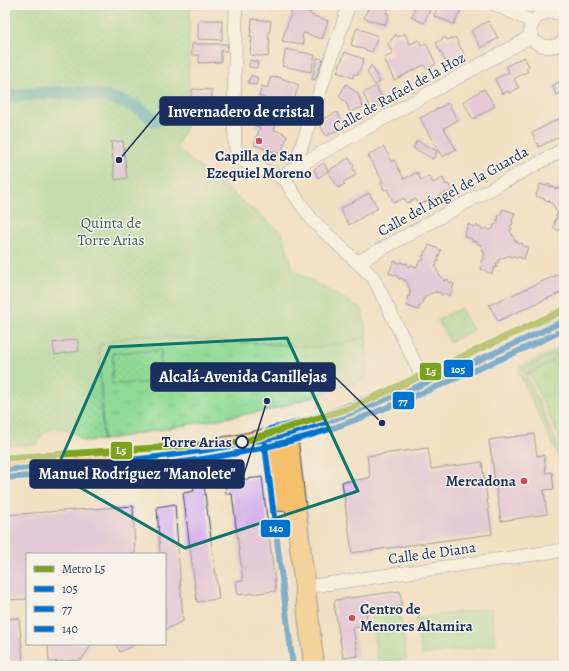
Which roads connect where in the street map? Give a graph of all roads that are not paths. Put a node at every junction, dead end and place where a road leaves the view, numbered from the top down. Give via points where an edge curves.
1 (236, 5) edge
2 (349, 5) edge
3 (496, 5) edge
4 (548, 7) edge
5 (564, 16) edge
6 (531, 21) junction
7 (532, 36) junction
8 (563, 43) edge
9 (564, 149) edge
10 (298, 166) junction
11 (285, 179) junction
12 (358, 262) junction
13 (564, 321) edge
14 (425, 383) junction
15 (280, 436) junction
16 (5, 470) edge
17 (564, 550) edge
18 (305, 587) junction
19 (301, 666) edge
20 (314, 666) edge

1 - 11 street via 235,146 239,158 248,164
2 - 10 street via 299,154
3 - 6 street
4 - 5 street
4 - 6 street via 538,12
6 - 7 street
7 - 8 street via 545,46
7 - 10 street, Calle de Rafael de la Hoz
9 - 12 street, Calle del Ángel de la Guarda
10 - 11 street, Calle de Rafael de la Hoz via 290,171
11 - 12 street via 313,221
12 - 14 street via 373,277
13 - 14 main road
14 - 15 main road via 341,417
15 - 16 main road via 148,459
15 - 18 main road
15 - 19 main road
17 - 18 street, Calle de Diana
18 - 20 main road

